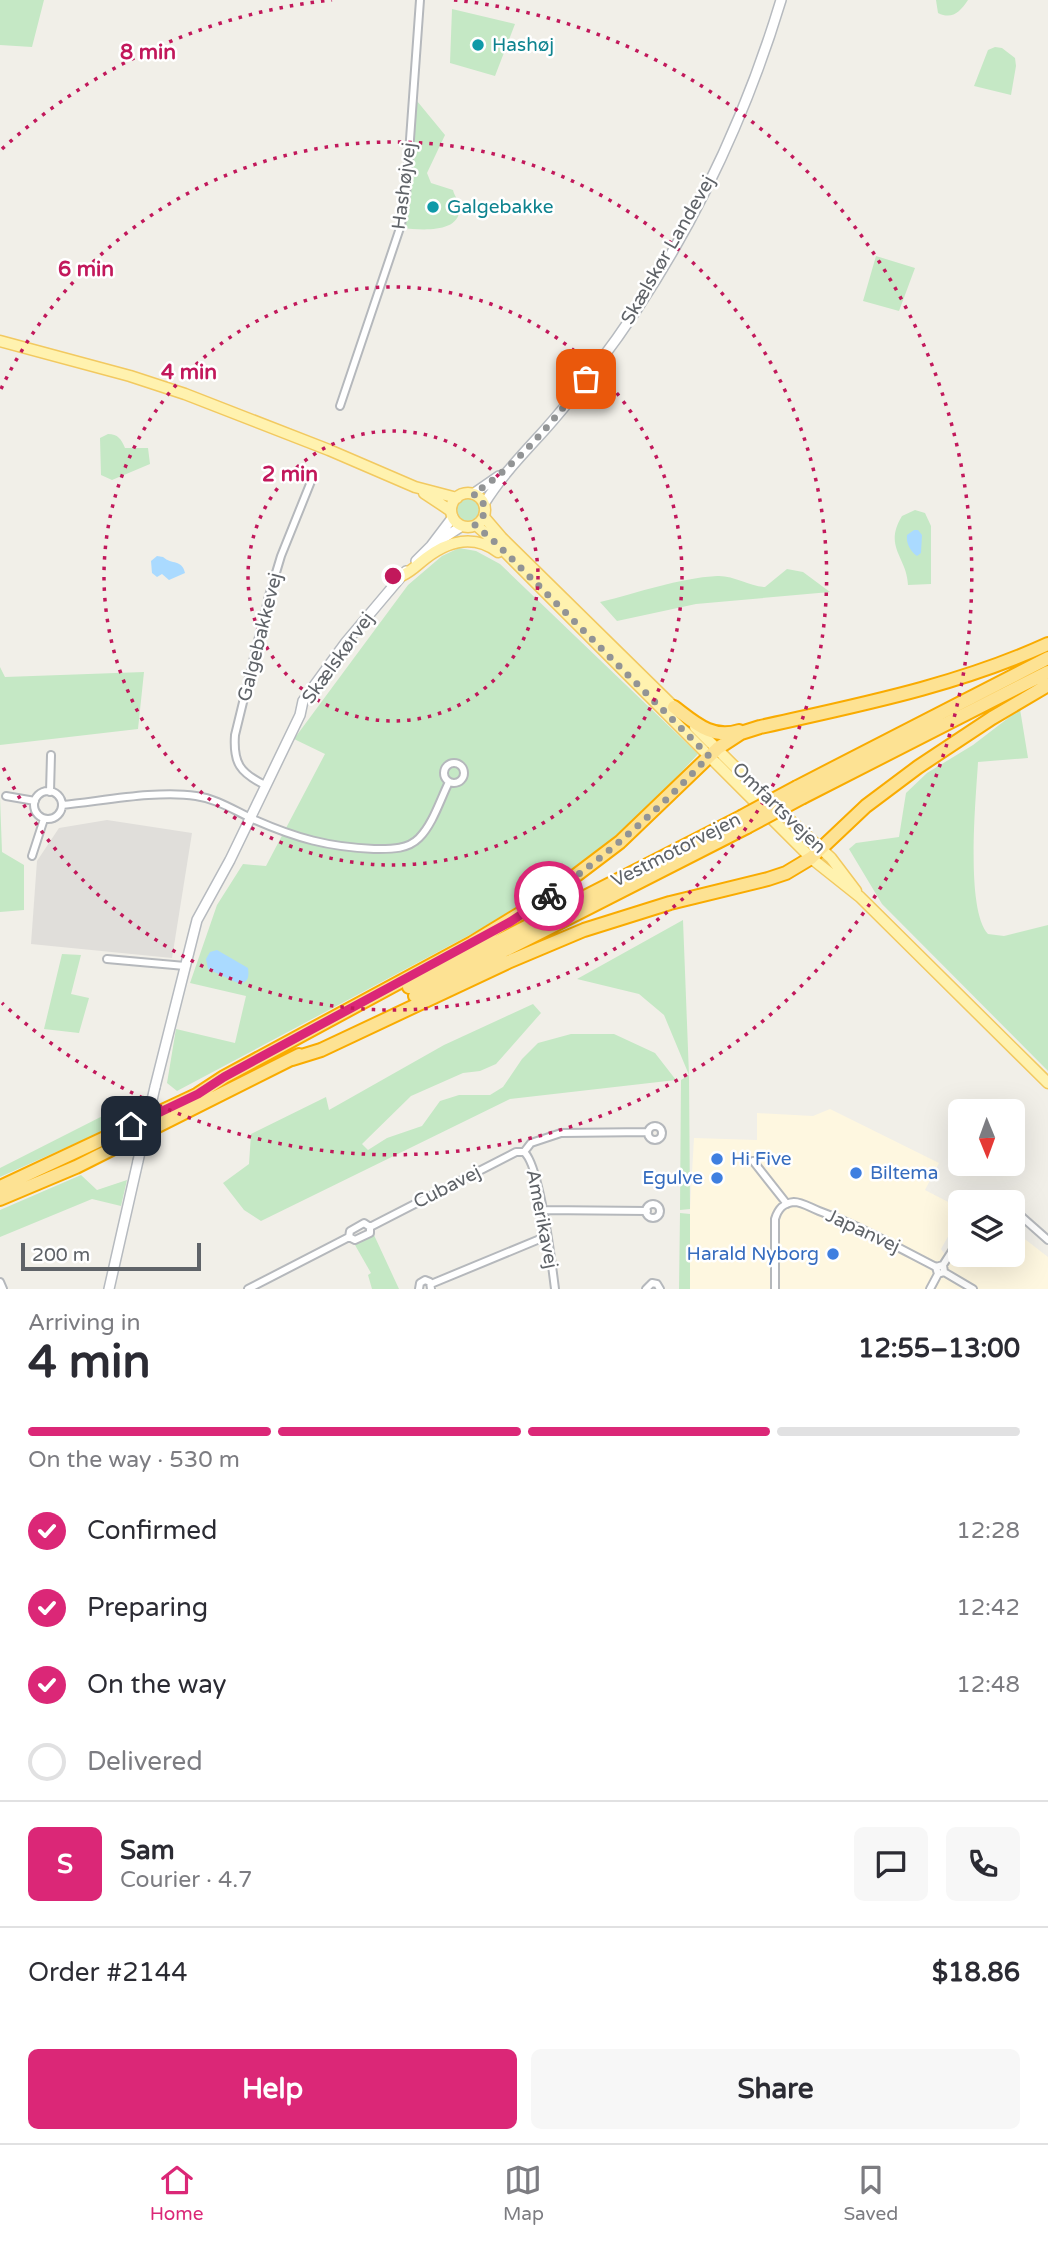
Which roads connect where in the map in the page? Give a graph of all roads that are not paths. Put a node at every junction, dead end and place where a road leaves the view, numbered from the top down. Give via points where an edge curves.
1 (420, 0) edge
2 (781, 0) edge
3 (0, 341) edge
4 (340, 406) dead end
5 (506, 471) junction
6 (312, 480) dead end
7 (415, 487) junction
8 (473, 494) junction
9 (457, 498) junction
10 (484, 504) junction
11 (452, 514) junction
12 (484, 517) junction
13 (475, 525) junction
14 (462, 526) junction
15 (431, 546) junction
16 (403, 575) junction
17 (532, 579) junction
18 (1048, 644) edge
19 (1048, 658) edge
20 (1048, 672) edge
21 (1048, 685) edge
22 (674, 707) junction
23 (797, 719) junction
24 (713, 752) junction
25 (51, 755) dead end
26 (449, 782) dead end
27 (265, 785) junction
28 (50, 792) junction
29 (800, 792) junction
30 (6, 796) dead end
31 (35, 802) junction
32 (62, 805) junction
33 (249, 817) junction
34 (44, 818) junction
35 (744, 822) junction
36 (815, 853) junction
37 (32, 856) dead end
38 (107, 959) dead end
39 (185, 966) junction
40 (292, 1059) junction
41 (1048, 1083) edge
42 (198, 1094) junction
43 (648, 1132) dead end
44 (524, 1152) junction
45 (753, 1161) dead end
46 (0, 1187) edge
47 (0, 1199) edge
48 (787, 1204) junction
49 (542, 1210) junction
50 (647, 1211) dead end
51 (1025, 1220) edge
52 (370, 1227) junction
53 (547, 1236) junction
54 (349, 1237) junction
55 (1048, 1240) edge
56 (948, 1257) edge
57 (940, 1270) junction
58 (0, 1282) edge
59 (431, 1287) edge
60 (3, 1289) edge
61 (109, 1289) edge
62 (248, 1289) edge
63 (419, 1289) edge
64 (555, 1289) edge
65 (646, 1289) edge
66 (660, 1289) edge
67 (775, 1289) edge
68 (930, 1289) edge
69 (973, 1289) edge

1 - 4 street, Hashøjvej via 401,225
2 - 5 street, Skælskør Landevej via 723,154 671,253 600,362
3 - 7 main road via 185,394
5 - 8 street, Skælskør Landevej
5 - 10 street, Skælskør Landevej
6 - 27 street, Galgebakkevej via 281,556 235,735 234,749 243,772
7 - 9 main road
7 - 11 main road
8 - 9 main road
8 - 10 main road
9 - 11 main road
10 - 12 main road
11 - 14 main road
11 - 15 street, Skælskørvej
12 - 13 main road
12 - 22 main road, Omfartsvejen
13 - 14 main road
13 - 17 main road, Omfartsvejen
14 - 15 street, Skælskørvej
15 - 16 street, Skælskørvej
16 - 17 main road via 439,548 471,541 491,546
16 - 27 street, Skælskørvej via 303,701
17 - 24 main road, Omfartsvejen
18 - 23 highway via 933,686
19 - 29 highway, Vestmotorvejen
20 - 29 highway, Vestmotorvejen
21 - 36 highway via 918,767
22 - 23 highway via 715,733
22 - 24 main road, Omfartsvejen
23 - 24 highway via 741,733
24 - 36 main road, Omfartsvejen via 775,820
24 - 36 main road, Omfartsvejen via 764,796
24 - 42 highway via 620,842 546,898
25 - 28 street
26 - 33 street via 428,825 418,839 403,848 343,848 294,836
27 - 33 street
28 - 31 street
28 - 32 street via 59,796
29 - 35 highway, Vestmotorvejen, bridge
30 - 31 street
31 - 34 street via 35,810
32 - 33 street via 195,796 224,803
32 - 34 street via 57,817
33 - 39 street via 197,920
34 - 37 street
35 - 40 highway, Vestmotorvejen
35 - 42 highway, Vestmotorvejen
36 - 40 highway via 768,879 584,930
36 - 41 main road, Omfartsvejen
38 - 39 street
39 - 61 street, bridge via 158,1057
40 - 47 highway, Vestmotorvejen via 75,1167
42 - 46 highway, Vestmotorvejen
43 - 44 street, Cubavej via 561,1133 531,1143
44 - 49 street, Amerikavej via 529,1156
44 - 52 street, Cubavej via 516,1152
45 - 48 street
48 - 57 street, Japanvej via 798,1202 837,1217
48 - 67 street via 775,1219
49 - 50 street
49 - 53 street, Amerikavej
51 - 55 street
52 - 54 street, Cubavej via 370,1233 362,1237
52 - 54 street, Cubavej via 364,1223 350,1231
53 - 59 street
53 - 64 street, Amerikavej
54 - 62 street
56 - 57 street
57 - 68 street
57 - 69 street, Japanvej
58 - 60 street
59 - 63 street via 423,1280
65 - 66 street via 654,1283

